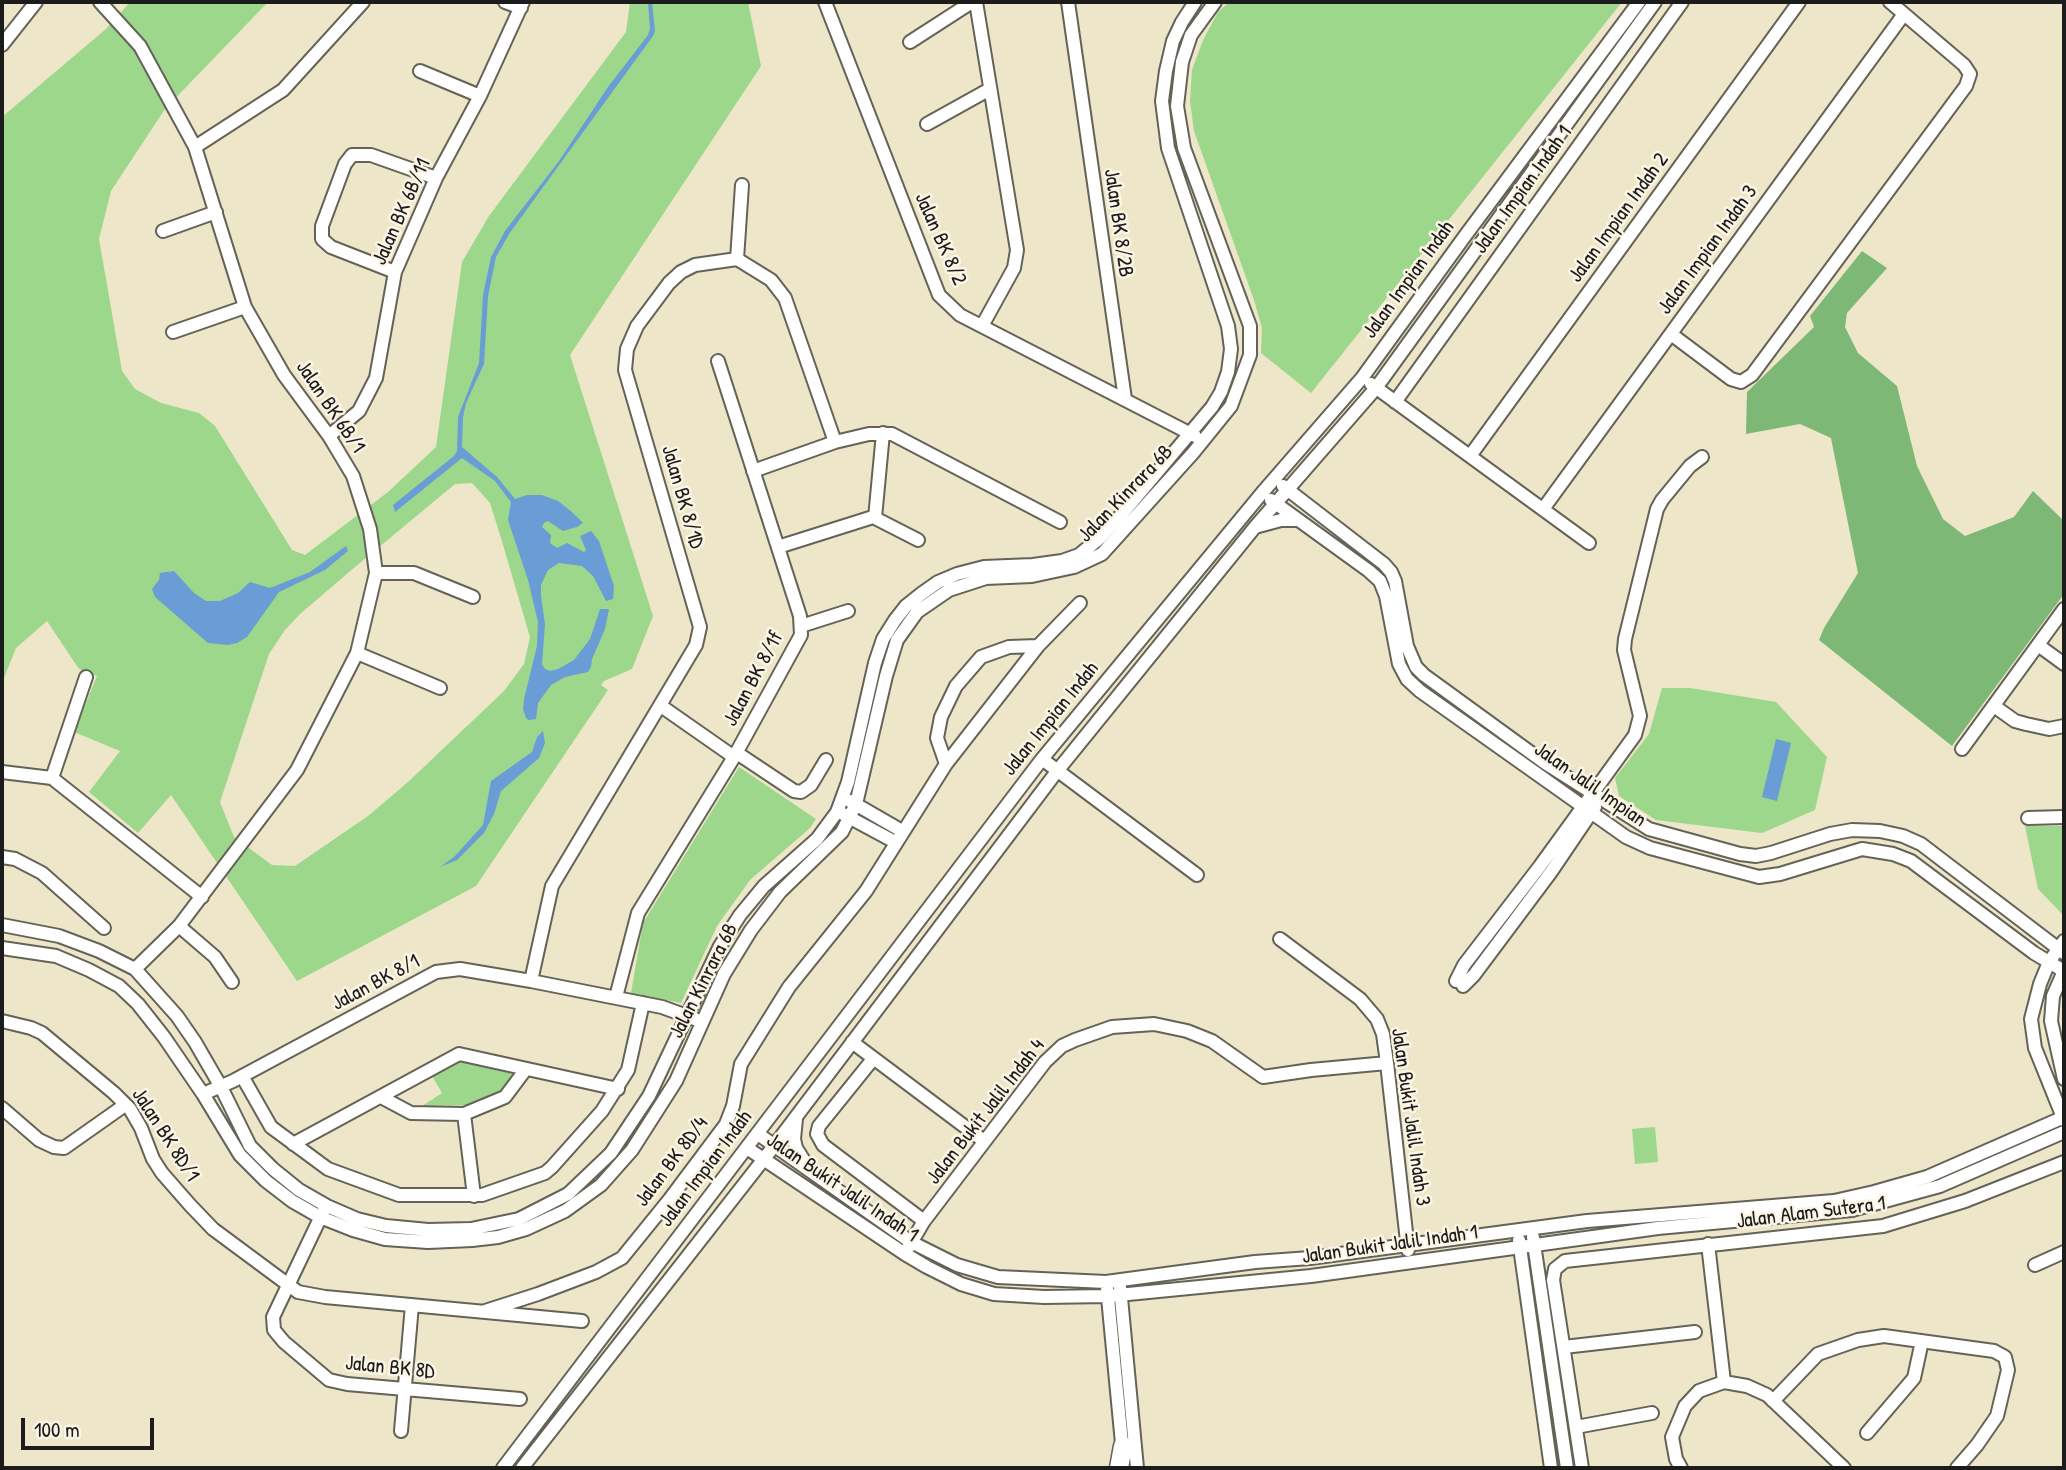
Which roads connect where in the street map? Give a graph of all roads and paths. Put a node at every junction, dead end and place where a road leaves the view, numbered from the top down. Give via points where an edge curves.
1 (36, 2) edge
2 (100, 2) edge
3 (363, 2) edge
4 (505, 2) edge
5 (825, 2) edge
6 (974, 2) edge
7 (1068, 2) edge
8 (1195, 2) edge
9 (1215, 2) edge
10 (1639, 2) edge
11 (1655, 2) edge
12 (1682, 2) edge
13 (1799, 2) edge
14 (1890, 2) edge
15 (522, 5) edge
16 (1904, 14) junction
17 (910, 42) dead end
18 (2, 45) edge
19 (420, 71) dead end
20 (990, 89) junction
21 (480, 96) junction
22 (927, 124) dead end
23 (195, 147) junction
24 (436, 178) junction
25 (742, 185) dead end
26 (216, 212) junction
27 (163, 231) dead end
28 (737, 259) junction
29 (395, 272) junction
30 (245, 307) junction
31 (982, 326) junction
32 (173, 332) dead end
33 (1671, 334) junction
34 (718, 361) dead end
35 (1362, 378) junction
36 (1376, 388) junction
37 (1125, 399) junction
38 (1395, 402) junction
39 (883, 433) junction
40 (329, 436) junction
41 (1187, 437) junction
42 (835, 442) junction
43 (1202, 442) junction
44 (1193, 453) junction
45 (1470, 456) junction
46 (1702, 457) dead end
47 (753, 471) junction
48 (1304, 471) junction
49 (1274, 480) junction
50 (1287, 489) junction
51 (1262, 493) junction
52 (1275, 503) junction
53 (1307, 505) junction
54 (1542, 509) junction
55 (875, 518) junction
56 (1299, 520) junction
57 (1060, 522) dead end
58 (1255, 527) junction
59 (918, 540) dead end
60 (1589, 543) dead end
61 (778, 547) junction
62 (376, 573) junction
63 (473, 597) dead end
64 (1080, 603) dead end
65 (2064, 609) edge
66 (848, 611) dead end
67 (801, 626) junction
68 (2038, 645) junction
69 (1038, 646) junction
70 (357, 653) junction
71 (2064, 664) edge
72 (86, 677) dead end
73 (440, 688) dead end
74 (661, 706) junction
75 (1994, 706) junction
76 (2064, 726) edge
77 (1962, 749) dead end
78 (735, 755) junction
79 (1042, 759) junction
80 (826, 760) dead end
81 (946, 764) junction
82 (1058, 769) junction
83 (2, 772) edge
84 (51, 778) junction
85 (1574, 781) junction
86 (1602, 781) junction
87 (1566, 793) junction
88 (1601, 798) junction
89 (850, 801) junction
90 (1588, 808) junction
91 (837, 812) junction
92 (2064, 817) edge
93 (850, 818) junction
94 (2028, 818) dead end
95 (1605, 822) junction
96 (1577, 824) junction
97 (898, 836) junction
98 (2, 857) edge
99 (1197, 875) dead end
100 (202, 897) junction
101 (2, 925) edge
102 (179, 926) junction
103 (104, 928) dead end
104 (2064, 933) edge
105 (2044, 936) junction
106 (1280, 939) dead end
107 (2, 948) edge
108 (2062, 948) edge
109 (2034, 953) junction
110 (2049, 962) junction
111 (135, 969) junction
112 (2064, 971) edge
113 (531, 981) junction
114 (232, 982) dead end
115 (1460, 984) dead end
116 (2040, 984) junction
117 (616, 997) junction
118 (643, 1003) junction
119 (687, 1016) junction
120 (2, 1021) edge
121 (702, 1022) junction
122 (852, 1042) junction
123 (873, 1059) junction
124 (1387, 1063) junction
125 (526, 1069) junction
126 (242, 1076) junction
127 (2064, 1079) edge
128 (221, 1087) junction
129 (2049, 1088) junction
130 (618, 1089) junction
131 (203, 1094) junction
132 (380, 1097) junction
133 (125, 1105) junction
134 (2, 1108) edge
135 (464, 1114) junction
136 (797, 1115) junction
137 (2064, 1118) edge
138 (2042, 1127) junction
139 (2064, 1132) edge
140 (758, 1134) junction
141 (984, 1141) junction
142 (293, 1144) junction
143 (774, 1146) junction
144 (747, 1148) junction
145 (763, 1160) junction
146 (2064, 1162) edge
147 (814, 1174) junction
148 (474, 1196) junction
149 (327, 1206) junction
150 (320, 1217) junction
151 (924, 1221) junction
152 (1532, 1228) junction
153 (1518, 1231) junction
154 (911, 1242) junction
155 (1407, 1244) junction
156 (1708, 1244) junction
157 (1535, 1245) junction
158 (1520, 1247) junction
159 (2064, 1252) edge
160 (905, 1254) junction
161 (1310, 1258) junction
162 (1409, 1262) junction
163 (2035, 1265) dead end
164 (1311, 1276) junction
165 (1113, 1281) junction
166 (289, 1286) junction
167 (1114, 1295) junction
168 (412, 1305) junction
169 (485, 1311) junction
170 (582, 1321) dead end
171 (1695, 1332) dead end
172 (1922, 1341) junction
173 (1564, 1348) junction
174 (1724, 1382) junction
175 (405, 1389) junction
176 (520, 1399) dead end
177 (1773, 1401) junction
178 (1651, 1413) dead end
179 (1576, 1427) junction
180 (401, 1431) dead end
181 (1867, 1433) dead end
182 (1123, 1446) joint
183 (528, 1466) edge
184 (503, 1468) edge
185 (1122, 1468) edge
186 (1138, 1468) edge
187 (1551, 1468) edge
188 (1567, 1468) edge
189 (1582, 1468) edge
190 (1681, 1468) edge
191 (1844, 1468) edge
192 (1957, 1468) edge

1 - 18 street
2 - 23 street, Jalan BK 6B/1 via 140,46
3 - 23 street via 283,90
4 - 15 street
5 - 31 street, Jalan BK 8/2 via 939,295 960,315
6 - 17 street
6 - 20 street
7 - 37 street, Jalan BK 8/2B
8 - 41 street, Jalan Kinrara 6B via 1182,22 1166,71 1164,122 1168,148 1228,326 1231,349 1221,392
9 - 43 street, Jalan Kinrara 6B via 1191,35 1182,62 1177,106 1184,148 1250,326 1250,355 1231,406
10 - 35 street, Jalan Impian Indah
11 - 36 street, Jalan Impian Indah
12 - 38 street, Jalan Impian Indah 1
13 - 45 street, Jalan Impian Indah 2
14 - 16 street
15 - 21 street, Jalan BK 6B/11
16 - 33 street, Jalan Impian Indah 3
16 - 33 street via 1964,65 1969,74 1966,86 1752,375 1741,382 1731,379
19 - 21 street
20 - 22 street
20 - 31 street via 1017,250 1014,268
21 - 24 street, Jalan BK 6B/11
23 - 26 street, Jalan BK 6B/1
24 - 29 street, Jalan BK 6B/11
24 - 29 street via 371,155 352,155 345,164 322,226 322,239 331,247
25 - 28 street
26 - 27 street
26 - 30 street, Jalan BK 6B/1
28 - 42 street via 771,280 785,298
28 - 74 street, Jalan BK 8/1D via 695,265 681,272 637,326 627,349 625,370 700,627 696,645
29 - 40 street, Jalan BK 6B/11 via 376,378 359,411
30 - 32 street
30 - 40 street, Jalan BK 6B/1 via 284,375
31 - 37 street, Jalan BK 8/2
33 - 54 street, Jalan Impian Indah 3
34 - 47 street, Jalan BK 8/1f
35 - 36 street
35 - 49 street, Jalan Impian Indah
36 - 38 street
36 - 48 street, Jalan Impian Indah
37 - 41 street
38 - 45 street
39 - 42 street
39 - 55 street
39 - 57 street via 899,437
40 - 62 street, Jalan BK 6B/1 via 353,476 370,529
41 - 43 street
41 - 44 street
41 - 89 street, Jalan Kinrara 6B via 1101,537 1079,555 957,574 906,606 883,639 875,663
42 - 47 street
43 - 44 street, Jalan Kinrara 6B
44 - 89 street, Jalan Kinrara 6B via 1102,554 1074,568 986,578 949,590 918,612 897,640
45 - 54 street
46 - 86 street via 1657,509 1624,650 1640,716 1634,735
47 - 61 street, Jalan BK 8/1f
48 - 50 street, Jalan Impian Indah
48 - 53 street
49 - 50 street, Jalan Jalil Impian
49 - 51 street, Jalan Impian Indah
50 - 52 street, Jalan Impian Indah
50 - 53 street, Jalan Jalil Impian
51 - 52 street, Jalan Jalil Impian
51 - 79 street, Jalan Impian Indah
52 - 56 street, Jalan Jalil Impian
52 - 58 street, Jalan Impian Indah
53 - 85 street, Jalan Jalil Impian via 1391,572 1416,667
54 - 60 street
55 - 59 street
55 - 61 street
56 - 58 street
56 - 87 street, Jalan Jalil Impian via 1380,581 1399,664 1407,679
58 - 82 street, Jalan Impian Indah
61 - 67 street, Jalan BK 8/1f
62 - 63 street via 414,573
62 - 70 street, Jalan BK 6B/1
64 - 69 street, Jalan BK 8D/4
65 - 68 street
66 - 67 street
67 - 78 street, Jalan BK 8/1f via 801,635
68 - 71 street
68 - 75 street
69 - 81 street, Jalan BK 8D/4
69 - 81 street via 1009,647 981,657 956,686 940,717 937,738
70 - 73 street
70 - 100 street, Jalan BK 6B/1 via 297,770
72 - 84 street
74 - 78 street
74 - 113 street, Jalan BK 8/1D via 552,886
75 - 76 street via 2015,721 2049,729
75 - 77 street
78 - 80 street via 801,792 811,785
78 - 117 street, Jalan BK 8/1f via 638,913
79 - 82 street
79 - 140 street, Jalan Impian Indah
81 - 97 street, Jalan BK 8D/4
82 - 99 street
82 - 122 street, Jalan Impian Indah
83 - 84 street
84 - 100 street
85 - 86 street
85 - 88 street, Jalan Jalil Impian
86 - 88 street
86 - 88 street
87 - 90 street, Jalan Jalil Impian
87 - 96 street
88 - 90 street
88 - 105 street, Jalan Jalil Impian via 1649,829 1740,854 1771,853 1852,830 1903,836 1921,844
89 - 91 street, Jalan Kinrara 6B
89 - 93 street, Jalan Kinrara 6B
89 - 97 street
90 - 95 street, Jalan Jalil Impian
90 - 96 street
91 - 93 street
91 - 119 street, Jalan Kinrara 6B via 817,839 764,886 740,915
92 - 94 street
93 - 97 street
93 - 121 street, Jalan Kinrara 6B via 751,930
95 - 96 street
95 - 109 street, Jalan Jalil Impian via 1650,848 1759,877 1862,849 1893,854 1911,861
96 - 115 street
97 - 169 street, Jalan BK 8D/4 via 866,891 789,988 746,1056 726,1125 622,1258 596,1272
98 - 103 street via 42,873
100 - 102 street, Jalan BK 6B/1
101 - 111 street, Jalan Kinrara 6B via 60,936
102 - 111 street, Jalan BK 6B/1
102 - 114 street via 215,957
104 - 105 street
105 - 108 street, Jalan Jalil Impian
106 - 124 street, Jalan Bukit Jalil Indah 3 via 1369,1008 1383,1034
107 - 131 street, Jalan Kinrara 6B via 56,956 119,986 155,1026
108 - 110 street
109 - 110 street, Jalan Jalil Impian
109 - 116 street
110 - 112 street, Jalan Jalil Impian
110 - 116 street
111 - 128 street, Jalan Kinrara 6B via 177,1016
112 - 127 street via 2053,996 2051,1021
113 - 117 street, Jalan BK 8/1
113 - 126 street, Jalan BK 8/1 via 460,969 436,972
116 - 129 street via 2031,1019
117 - 118 street, Jalan BK 8/1
118 - 119 street, Jalan BK 8/1
118 - 130 street via 628,1070
119 - 121 street, Jalan BK 8/1
119 - 149 street, Jalan Kinrara 6B via 649,1096 611,1153 568,1194 519,1219 453,1230 386,1226
120 - 133 street, Jalan BK 8D/1 via 42,1033
121 - 150 street, Jalan Kinrara 6B via 676,1082 632,1150 601,1185 565,1211 498,1237 440,1242 385,1239
122 - 123 street
122 - 136 street, Jalan Impian Indah
123 - 141 street
123 - 151 street via 817,1134 823,1145
124 - 141 street, Jalan Bukit Jalil Indah 4 via 1263,1077 1212,1041 1187,1031 1154,1024 1112,1027 1062,1046
124 - 155 street, Jalan Bukit Jalil Indah 3
125 - 130 street
125 - 132 street via 459,1054
125 - 135 street via 505,1097
126 - 128 street, Jalan BK 8/1
126 - 142 street via 271,1127
128 - 131 street, Jalan BK 8/1
128 - 149 street, Jalan Kinrara 6B via 250,1146 281,1176
129 - 137 street
129 - 138 street via 2052,1104
130 - 148 street via 545,1173
131 - 150 street, Jalan Kinrara 6B via 240,1155 266,1181
132 - 135 street via 411,1113
132 - 142 street
133 - 134 street via 64,1148 39,1140
133 - 166 street, Jalan BK 8D/1 via 141,1128 153,1159 190,1205 213,1229
135 - 148 street
136 - 143 street, Jalan Impian Indah
136 - 147 street via 796,1148
137 - 138 street, Jalan Bukit Jalil Indah 1
138 - 152 street, Jalan Bukit Jalil Indah 1 via 1927,1177 1834,1201
139 - 157 street, Jalan Bukit Jalil Indah 1 via 1940,1186 1852,1210
140 - 143 street, Jalan Bukit Jalil Indah 1
140 - 144 street, Jalan Impian Indah
141 - 151 street, Jalan Bukit Jalil Indah 4
142 - 148 street via 328,1169 399,1195
143 - 145 street, Jalan Impian Indah
143 - 147 street, Jalan Bukit Jalil Indah 1
144 - 145 street, Jalan Bukit Jalil Indah 1
144 - 184 street, Jalan Impian Indah
145 - 160 street, Jalan Bukit Jalil Indah 1
145 - 183 street, Jalan Impian Indah
146 - 156 street, Jalan Alam Sutera 1 via 1965,1201 1883,1226
147 - 154 street, Jalan Bukit Jalil Indah 1
149 - 150 street
150 - 166 street, Jalan BK 8D
151 - 154 street, Jalan Bukit Jalil Indah 4
152 - 153 street, Jalan Bukit Jalil Indah 1
152 - 157 street
153 - 155 street, Jalan Bukit Jalil Indah 1
153 - 158 street
154 - 160 street, Jalan Bukit Jalil Indah 4
154 - 165 street, Jalan Bukit Jalil Indah 1 via 957,1265 998,1277
155 - 161 street, Jalan Bukit Jalil Indah 1
155 - 162 street, Jalan Bukit Jalil Indah 3
156 - 173 street, Jalan Alam Sutera 1 via 1565,1261 1555,1269 1553,1280
156 - 174 street
157 - 158 street, Jalan Bukit Jalil Indah 1
157 - 188 street
158 - 162 street, Jalan Bukit Jalil Indah 1
158 - 187 street
159 - 163 street
160 - 167 street, Jalan Bukit Jalil Indah 1 via 961,1284 994,1294
161 - 164 street
161 - 165 street, Jalan Bukit Jalil Indah 1
162 - 164 street, Jalan Bukit Jalil Indah 1
164 - 167 street, Jalan Bukit Jalil Indah 1
165 - 167 street
166 - 168 street, Jalan BK 8D/1 via 325,1297
166 - 175 street, Jalan BK 8D via 273,1317 274,1330 284,1342 329,1380
167 - 182 street
167 - 186 street
168 - 169 street, Jalan BK 8D/1
168 - 175 street
169 - 170 street, Jalan BK 8D/1
171 - 173 street
172 - 177 street via 1884,1336 1818,1354
172 - 181 street via 1914,1378
172 - 192 street via 1994,1351 2005,1357 2008,1370 1997,1416
173 - 179 street
174 - 177 street via 1747,1386
174 - 190 street via 1699,1391 1685,1406 1672,1437
175 - 176 street, Jalan BK 8D
175 - 180 street
177 - 191 street
178 - 179 street
179 - 189 street
182 - 185 highway

